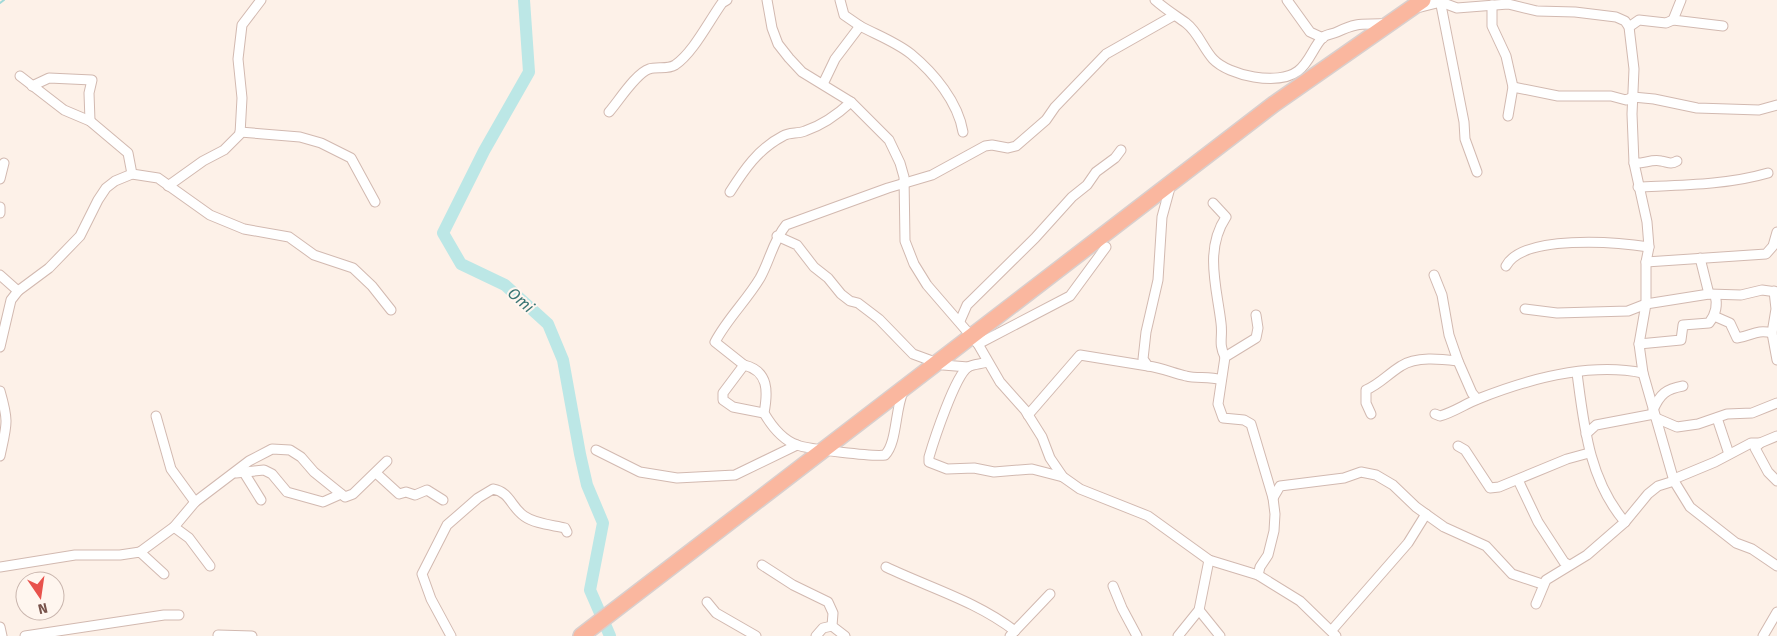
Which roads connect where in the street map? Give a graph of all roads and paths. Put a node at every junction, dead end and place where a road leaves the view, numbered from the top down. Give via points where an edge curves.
1 (261, 0) edge
2 (727, 0) edge
3 (767, 0) edge
4 (840, 0) edge
5 (1155, 0) edge
6 (1288, 0) edge
7 (1423, 0) edge
8 (1682, 0) edge
9 (1440, 1) edge
10 (1492, 5) junction
11 (1173, 16) junction
12 (1673, 20) junction
13 (1629, 24) junction
14 (860, 26) junction
15 (1723, 26) dead end
16 (1323, 38) junction
17 (20, 76) dead end
18 (823, 84) junction
19 (32, 86) junction
20 (1513, 86) junction
21 (1633, 97) junction
22 (851, 102) junction
23 (1777, 105) edge
24 (609, 112) dead end
25 (1508, 116) dead end
26 (90, 121) junction
27 (240, 132) junction
28 (963, 132) dead end
29 (1121, 150) dead end
30 (1677, 161) dead end
31 (4, 163) dead end
32 (1634, 164) junction
33 (1174, 172) dead end
34 (1477, 172) dead end
35 (1768, 173) dead end
36 (132, 174) junction
37 (0, 179) edge
38 (904, 184) junction
39 (168, 186) junction
40 (1638, 187) junction
41 (730, 192) dead end
42 (375, 202) dead end
43 (1213, 202) dead end
44 (0, 207) edge
45 (0, 213) edge
46 (1777, 232) edge
47 (777, 236) junction
48 (1106, 246) dead end
49 (1649, 247) junction
50 (1700, 258) junction
51 (1646, 262) junction
52 (1506, 266) dead end
53 (0, 275) edge
54 (1434, 275) dead end
55 (18, 291) junction
56 (1775, 292) edge
57 (1712, 294) junction
58 (1646, 304) junction
59 (1526, 309) dead end
60 (391, 310) dead end
61 (1256, 315) dead end
62 (1714, 316) junction
63 (960, 321) junction
64 (1772, 333) junction
65 (978, 344) junction
66 (1640, 344) junction
67 (0, 347) edge
68 (1777, 354) edge
69 (1225, 357) junction
70 (1458, 361) junction
71 (987, 362) junction
72 (744, 365) junction
73 (943, 365) junction
74 (1148, 366) junction
75 (968, 367) junction
76 (1577, 373) junction
77 (1643, 373) junction
78 (1221, 380) junction
79 (1683, 386) dead end
80 (0, 391) edge
81 (1477, 399) junction
82 (1777, 403) edge
83 (764, 413) junction
84 (1370, 414) dead end
85 (1435, 414) dead end
86 (1655, 414) junction
87 (1028, 415) junction
88 (156, 416) dead end
89 (1717, 418) junction
90 (1586, 434) junction
91 (1777, 436) edge
92 (1760, 443) junction
93 (797, 445) junction
94 (1458, 446) dead end
95 (596, 450) dead end
96 (1589, 453) junction
97 (1729, 454) junction
98 (0, 456) edge
99 (387, 461) dead end
100 (243, 471) junction
101 (376, 473) junction
102 (231, 474) junction
103 (1063, 477) junction
104 (1518, 480) junction
105 (1674, 480) junction
106 (1777, 480) edge
107 (340, 494) junction
108 (1272, 498) junction
109 (261, 500) dead end
110 (442, 500) dead end
111 (195, 502) junction
112 (1426, 514) junction
113 (1625, 522) junction
114 (174, 527) junction
115 (567, 532) dead end
116 (140, 552) junction
117 (1209, 560) junction
118 (762, 565) dead end
119 (1569, 565) junction
120 (210, 566) dead end
121 (1777, 566) edge
122 (0, 567) edge
123 (886, 567) dead end
124 (164, 574) dead end
125 (1258, 575) junction
126 (1542, 584) junction
127 (1113, 586) dead end
128 (1050, 594) dead end
129 (707, 602) dead end
130 (1536, 604) dead end
131 (1199, 610) junction
132 (1777, 612) edge
133 (180, 615) dead end
134 (1775, 622) edge
135 (832, 626) junction
136 (0, 627) edge
137 (1334, 633) edge
138 (1013, 634) edge
139 (218, 635) dead end
140 (2, 636) edge
141 (25, 636) edge
142 (252, 636) edge
143 (451, 636) edge
144 (581, 636) edge
145 (756, 636) edge
146 (816, 636) edge
147 (844, 636) edge
148 (1137, 636) edge
149 (1178, 636) edge
150 (1220, 636) edge
151 (1764, 636) edge

1 - 27 street via 242,25 238,59 242,98
2 - 24 street via 693,48 676,64 641,73
3 - 18 street via 778,44 802,72
4 - 14 street via 844,15
5 - 11 street
6 - 16 street via 1310,32
7 - 144 highway via 1274,104
8 - 12 street
9 - 10 street via 1457,8
9 - 16 street via 1410,9 1388,24 1359,23
9 - 34 street via 1466,139
10 - 13 street via 1508,4 1537,11 1616,17
10 - 20 street via 1492,26 1506,56
11 - 16 street via 1185,22 1224,69 1262,79 1298,72 1310,60
11 - 38 street via 1106,54 1046,120 1016,146 985,146 932,175
12 - 13 street via 1666,23 1639,20
12 - 15 street
13 - 21 street via 1634,69
14 - 18 street via 835,59
14 - 28 street via 910,53 928,70 954,105
17 - 19 street
18 - 22 street
19 - 26 street via 64,110
19 - 26 street via 49,78 92,80
20 - 21 street via 1558,96 1611,96 1626,100
20 - 25 street
21 - 23 street via 1697,108 1759,110
21 - 32 street
22 - 38 street via 889,140 900,163
22 - 41 street via 822,124 804,132 784,134 749,162
26 - 36 street via 128,153
27 - 39 street via 224,150
27 - 42 street via 300,137 321,143 350,158
29 - 63 street via 967,305
30 - 32 street via 1672,164 1651,160 1646,164
31 - 37 street
32 - 40 street
33 - 74 street via 1162,217 1158,280 1144,347 1143,360
35 - 40 street via 1690,184
36 - 39 street via 158,178
36 - 55 street via 115,180 106,188 80,236 49,268
38 - 47 street via 807,216 786,225
38 - 63 street via 905,241 914,264 927,285
39 - 60 street via 210,215 244,229 289,237 314,255 353,268
40 - 49 street via 1647,222
43 - 69 street via 1226,217 1220,226 1213,259 1222,325 1220,346
44 - 45 street
46 - 50 street via 1773,246 1766,254
47 - 72 street via 761,277 715,342
47 - 73 street via 797,245 841,294 878,319 913,354
48 - 65 street via 1070,296
49 - 51 street
49 - 52 street via 1607,244 1539,246 1510,258
50 - 51 street
50 - 57 street
51 - 58 street
53 - 55 street
54 - 70 street
55 - 67 street via 11,300
56 - 57 street
56 - 64 street via 1776,321
57 - 58 street
57 - 62 street via 1717,301
58 - 59 street via 1628,311 1557,313
58 - 66 street
61 - 69 street via 1256,338
62 - 64 street via 1730,324 1737,338 1759,330
62 - 66 street via 1709,323 1683,325 1681,340
63 - 65 street
64 - 68 street
65 - 71 street
66 - 77 street
69 - 78 street
70 - 81 street
70 - 84 street via 1424,360 1403,364 1379,384 1366,390
71 - 75 street
71 - 87 street
72 - 83 street via 762,374 766,382
72 - 83 street via 723,393 723,400 733,407
73 - 75 street
73 - 93 street via 921,372 904,391 898,404 892,445 885,455
74 - 78 street via 1186,376
74 - 87 street via 1080,355
75 - 103 street via 949,400 929,462 947,469 974,468 994,472 1032,469
76 - 77 street via 1602,369
76 - 81 street via 1528,382
76 - 90 street
77 - 86 street
78 - 108 street via 1220,414 1222,418 1251,424
79 - 86 street via 1669,388 1660,396
80 - 98 street via 8,430
81 - 85 street via 1453,412 1440,416
82 - 89 street via 1752,413 1727,414
83 - 93 street via 772,426
86 - 89 street via 1677,428
86 - 90 street via 1596,425
86 - 105 street
87 - 103 street
88 - 111 street via 171,469
89 - 97 street
90 - 96 street
91 - 92 street
92 - 97 street via 1751,442
92 - 106 street via 1755,448 1768,472
93 - 95 street via 735,475 677,478 640,472
94 - 104 street via 1465,450 1490,488
96 - 104 street
96 - 113 street via 1610,505
97 - 105 street
99 - 101 street
100 - 102 street
100 - 107 street via 264,470 272,474 287,492 323,502
100 - 109 street
101 - 107 street via 353,494 345,497
101 - 110 street via 399,494 406,492 415,496 427,490
102 - 107 street via 272,449 290,450
102 - 111 street
103 - 117 street via 1080,489 1148,516
104 - 119 street via 1538,522
105 - 113 street via 1648,494
105 - 121 street via 1690,507 1736,543 1752,549
108 - 112 street via 1280,486 1344,478 1361,472 1393,485
108 - 125 street via 1274,531
111 - 114 street
112 - 126 street via 1453,532 1479,540 1512,574
112 - 137 street via 1408,543
113 - 119 street
114 - 116 street
114 - 120 street via 189,538
115 - 143 street via 565,528 533,521 522,515 501,490 493,489 478,498 448,525 422,574
116 - 122 street via 75,556
116 - 124 street
117 - 125 street
117 - 131 street
118 - 135 street via 828,602 833,614
119 - 126 street
123 - 138 street via 993,614
125 - 137 street via 1300,600
126 - 130 street
127 - 148 street
128 - 138 street
129 - 145 street via 716,613
131 - 149 street
131 - 150 street
132 - 134 street
133 - 141 street
134 - 151 street
135 - 146 street via 823,628
135 - 147 street
136 - 140 street
139 - 142 street

